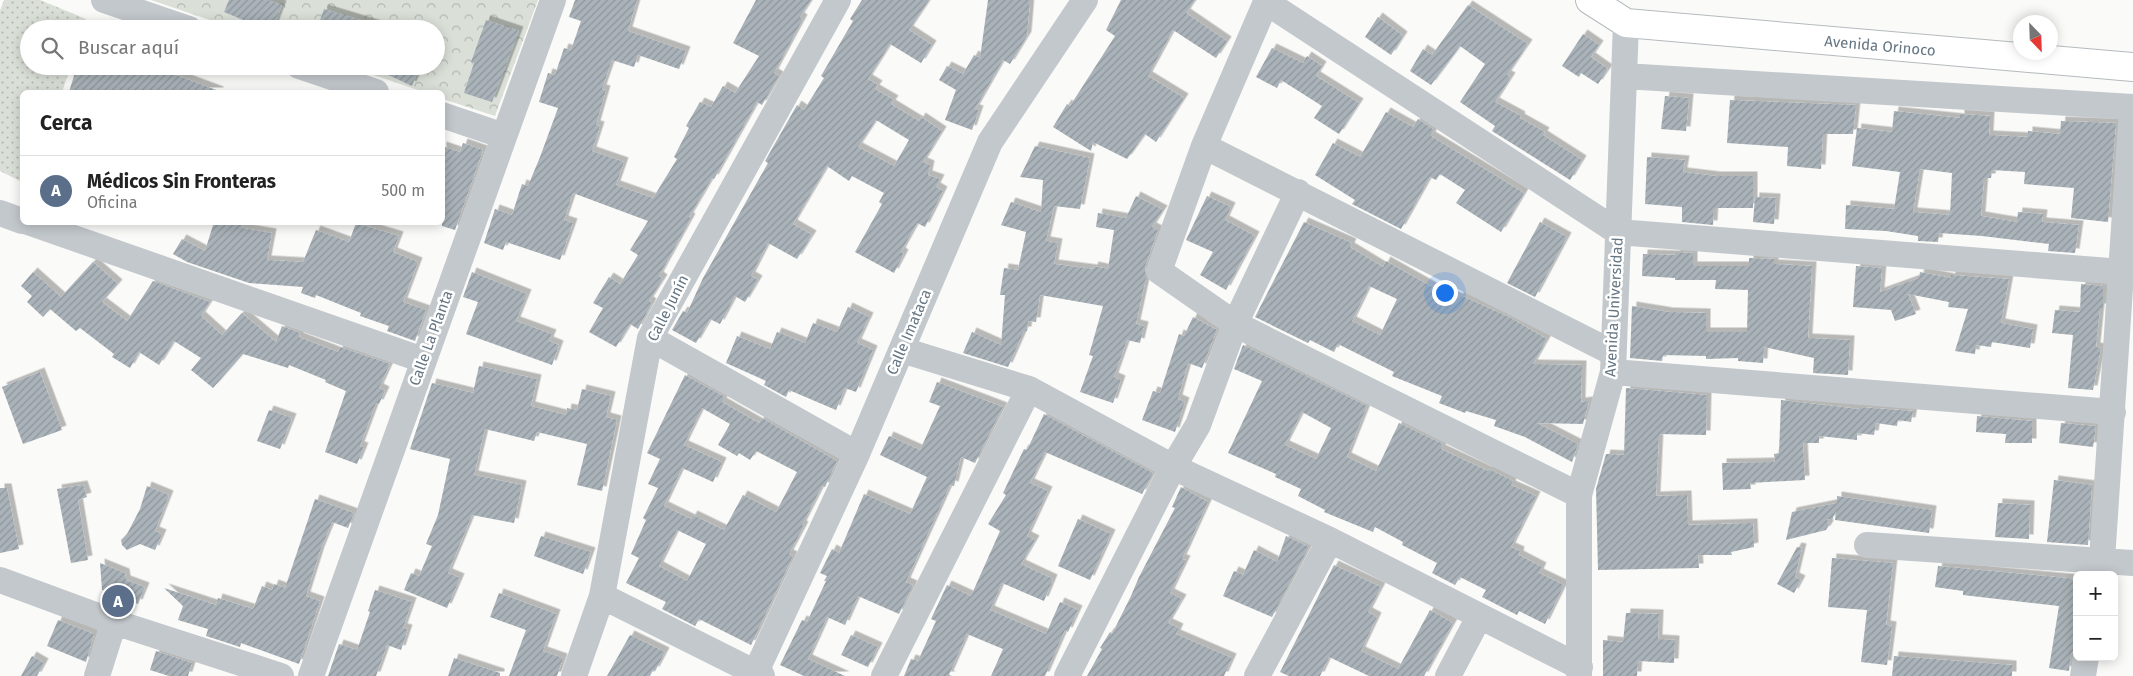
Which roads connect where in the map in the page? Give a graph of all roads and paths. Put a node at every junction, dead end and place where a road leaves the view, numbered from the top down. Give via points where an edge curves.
1 (104, 0) edge
2 (554, 0) edge
3 (838, 0) edge
4 (1085, 0) edge
5 (1590, 0) edge
6 (163, 20) edge
7 (1626, 24) junction
8 (2133, 68) edge
9 (326, 75) edge
10 (1624, 76) junction
11 (370, 90) edge
12 (2132, 107) edge
13 (445, 116) edge
14 (504, 136) junction
15 (1204, 146) junction
16 (1298, 192) junction
17 (0, 213) edge
18 (20, 219) edge
19 (37, 225) edge
20 (1618, 232) junction
21 (2122, 272) junction
22 (1235, 324) junction
23 (650, 338) junction
24 (902, 350) junction
25 (423, 360) junction
26 (1613, 362) junction
27 (1029, 389) junction
28 (2114, 412) junction
29 (857, 454) junction
30 (1173, 467) junction
31 (1579, 495) junction
32 (1330, 540) junction
33 (1867, 545) dead end
34 (2133, 562) edge
35 (2103, 568) edge
36 (0, 580) edge
37 (602, 596) junction
38 (1479, 617) junction
39 (114, 622) junction
40 (2085, 661) edge
41 (1580, 671) edge
42 (757, 675) edge
43 (97, 676) edge
44 (281, 676) edge
45 (311, 676) edge
46 (574, 676) edge
47 (884, 676) edge
48 (1068, 676) edge
49 (1257, 676) edge
50 (1448, 676) edge
51 (2083, 676) edge

1 - 6 street
2 - 14 street, Calle La Planta
3 - 23 street, Calle Junín
4 - 24 street, Calle Imataca via 990,142
5 - 7 main road
7 - 8 main road, Avenida Orinoco
7 - 10 street, Avenida Universidad
9 - 11 street
10 - 12 street
10 - 20 street, Avenida Universidad
12 - 21 street
13 - 14 street
14 - 25 street, Calle La Planta
15 - 16 street
15 - 20 street via 1266,2
15 - 22 street via 1159,271
16 - 22 street
16 - 26 street
17 - 18 street
19 - 25 street
20 - 21 street
20 - 26 street, Avenida Universidad
21 - 28 street
22 - 30 street via 1198,424
22 - 31 street
23 - 29 street
23 - 37 street, Calle Junín
24 - 27 street
24 - 29 street, Calle Imataca
25 - 45 street, Calle La Planta
26 - 28 street
26 - 31 street, Avenida Universidad
27 - 30 street
27 - 47 street
28 - 35 street
29 - 42 street, Calle Imataca
30 - 32 street
30 - 48 street
31 - 41 street, Avenida Universidad
32 - 38 street
32 - 49 street
33 - 35 street
34 - 35 street
36 - 39 street
37 - 42 street
37 - 46 street, Calle Junín
38 - 41 street
38 - 50 street
39 - 43 street
39 - 44 street
40 - 51 street

